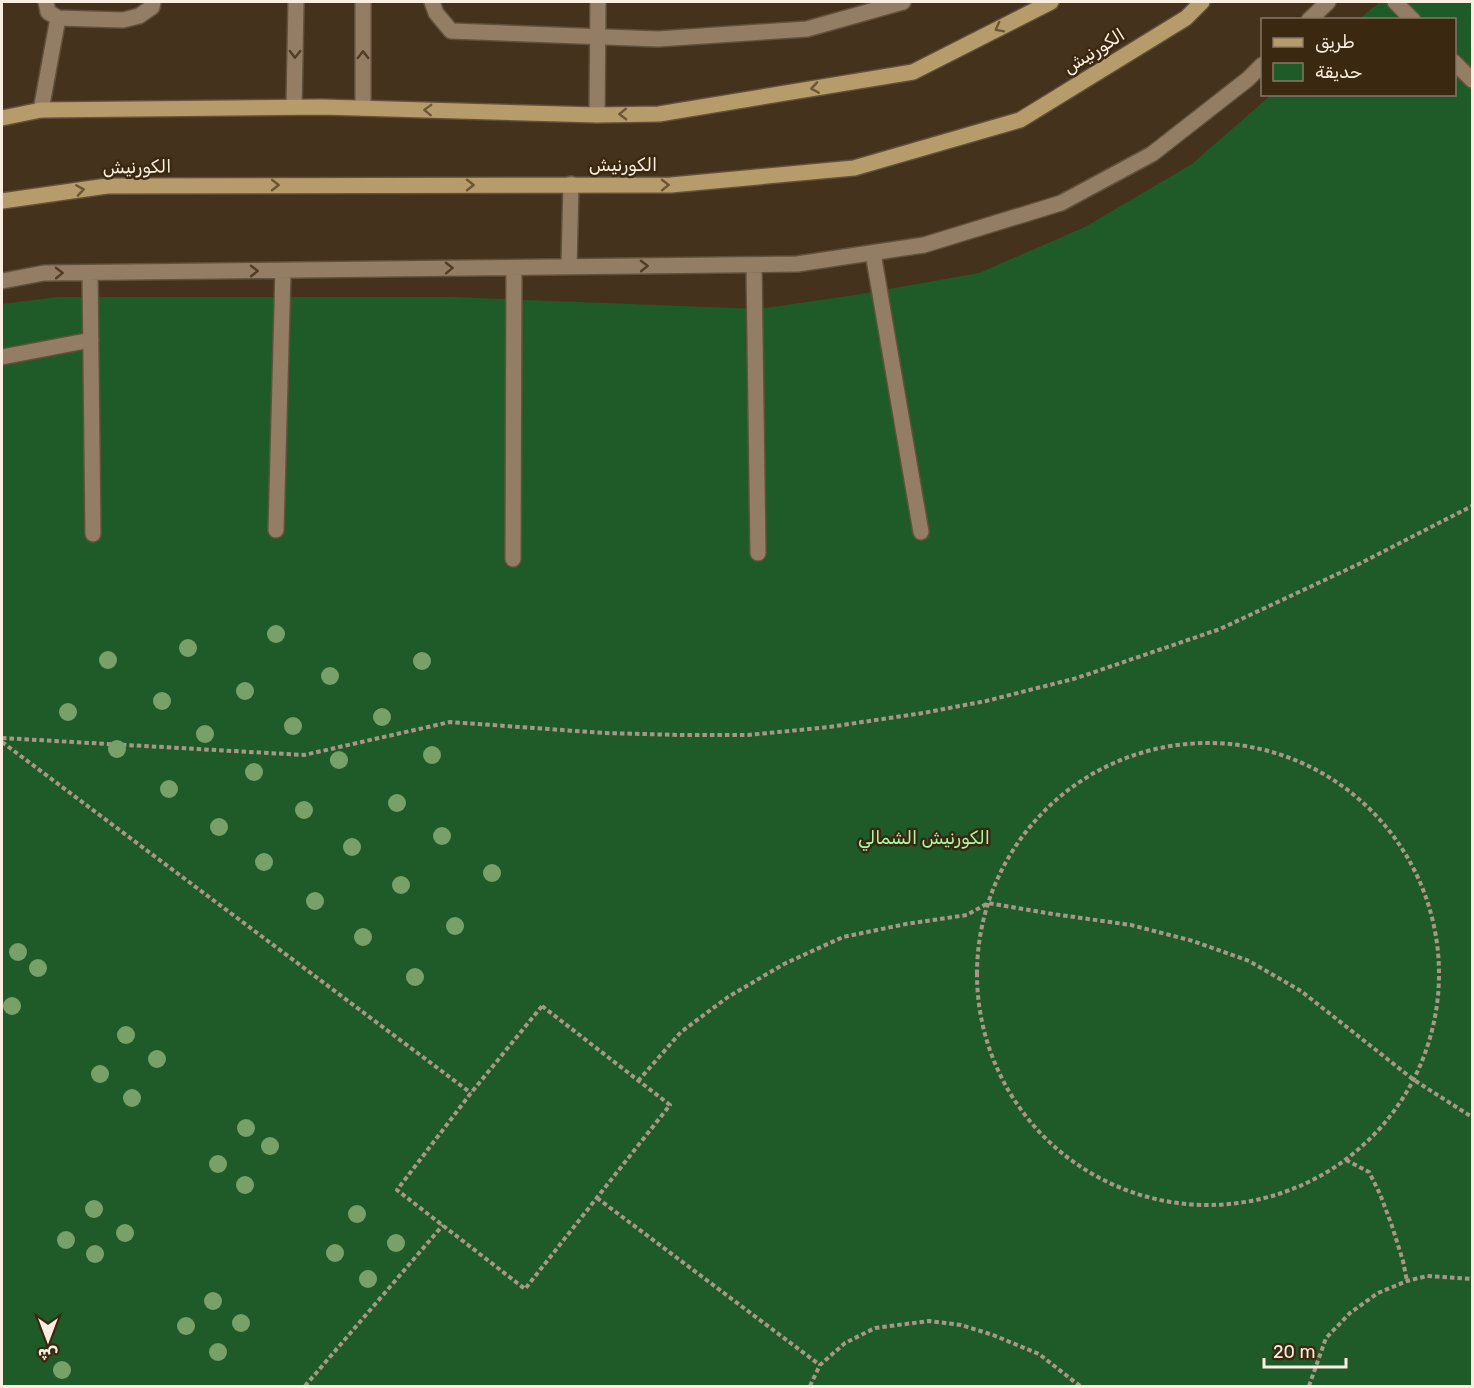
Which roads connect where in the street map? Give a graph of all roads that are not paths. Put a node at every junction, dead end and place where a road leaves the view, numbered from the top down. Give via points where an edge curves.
1 (46, 2) edge
2 (153, 2) edge
3 (296, 2) edge
4 (363, 2) edge
5 (432, 2) edge
6 (598, 2) edge
7 (903, 2) edge
8 (1050, 2) edge
9 (1202, 2) edge
10 (1328, 2) edge
11 (1395, 2) edge
12 (58, 18) junction
13 (1311, 18) edge
14 (1411, 18) edge
15 (598, 36) junction
16 (1456, 63) edge
17 (1261, 67) edge
18 (1473, 80) edge
19 (294, 108) junction
20 (363, 108) junction
21 (41, 110) junction
22 (597, 115) junction
23 (2, 118) edge
24 (571, 184) junction
25 (39, 196) junction
26 (2, 201) edge
27 (2, 208) edge
28 (873, 253) junction
29 (754, 265) junction
30 (514, 267) junction
31 (569, 267) junction
32 (283, 271) junction
33 (90, 273) junction
34 (2, 280) edge
35 (91, 340) junction
36 (2, 357) edge
37 (276, 530) dead end
38 (921, 532) dead end
39 (93, 534) dead end
40 (758, 553) dead end
41 (513, 559) dead end

1 - 12 street via 48,12
2 - 12 street via 139,16 123,20
3 -> 19 street
20 -> 4 street
5 - 15 street via 451,31
6 - 15 street
7 - 15 street via 807,29 658,39
8 -> 22 main road via 913,72 659,114
24 -> 9 main road, الكورنيش via 671,185 854,168 1020,120 1186,18
10 - 13 street
11 - 14 street
12 - 21 street
15 - 22 street
16 - 18 street
17 - 28 street via 1152,154 1061,203 924,245
19 - 20 main road
19 - 21 main road
22 -> 20 main road
21 - 23 main road
25 -> 24 main road, الكورنيش via 107,186
24 - 31 street
25 - 26 main road, الكورنيش
25 - 27 main road
28 - 29 street via 797,264
28 - 38 street
31 -> 29 street
29 - 40 street
30 - 31 street
32 -> 30 street
30 - 41 street
33 -> 32 street
32 - 37 street
34 -> 33 street via 44,273
33 - 35 street
35 - 36 street
35 - 39 street

